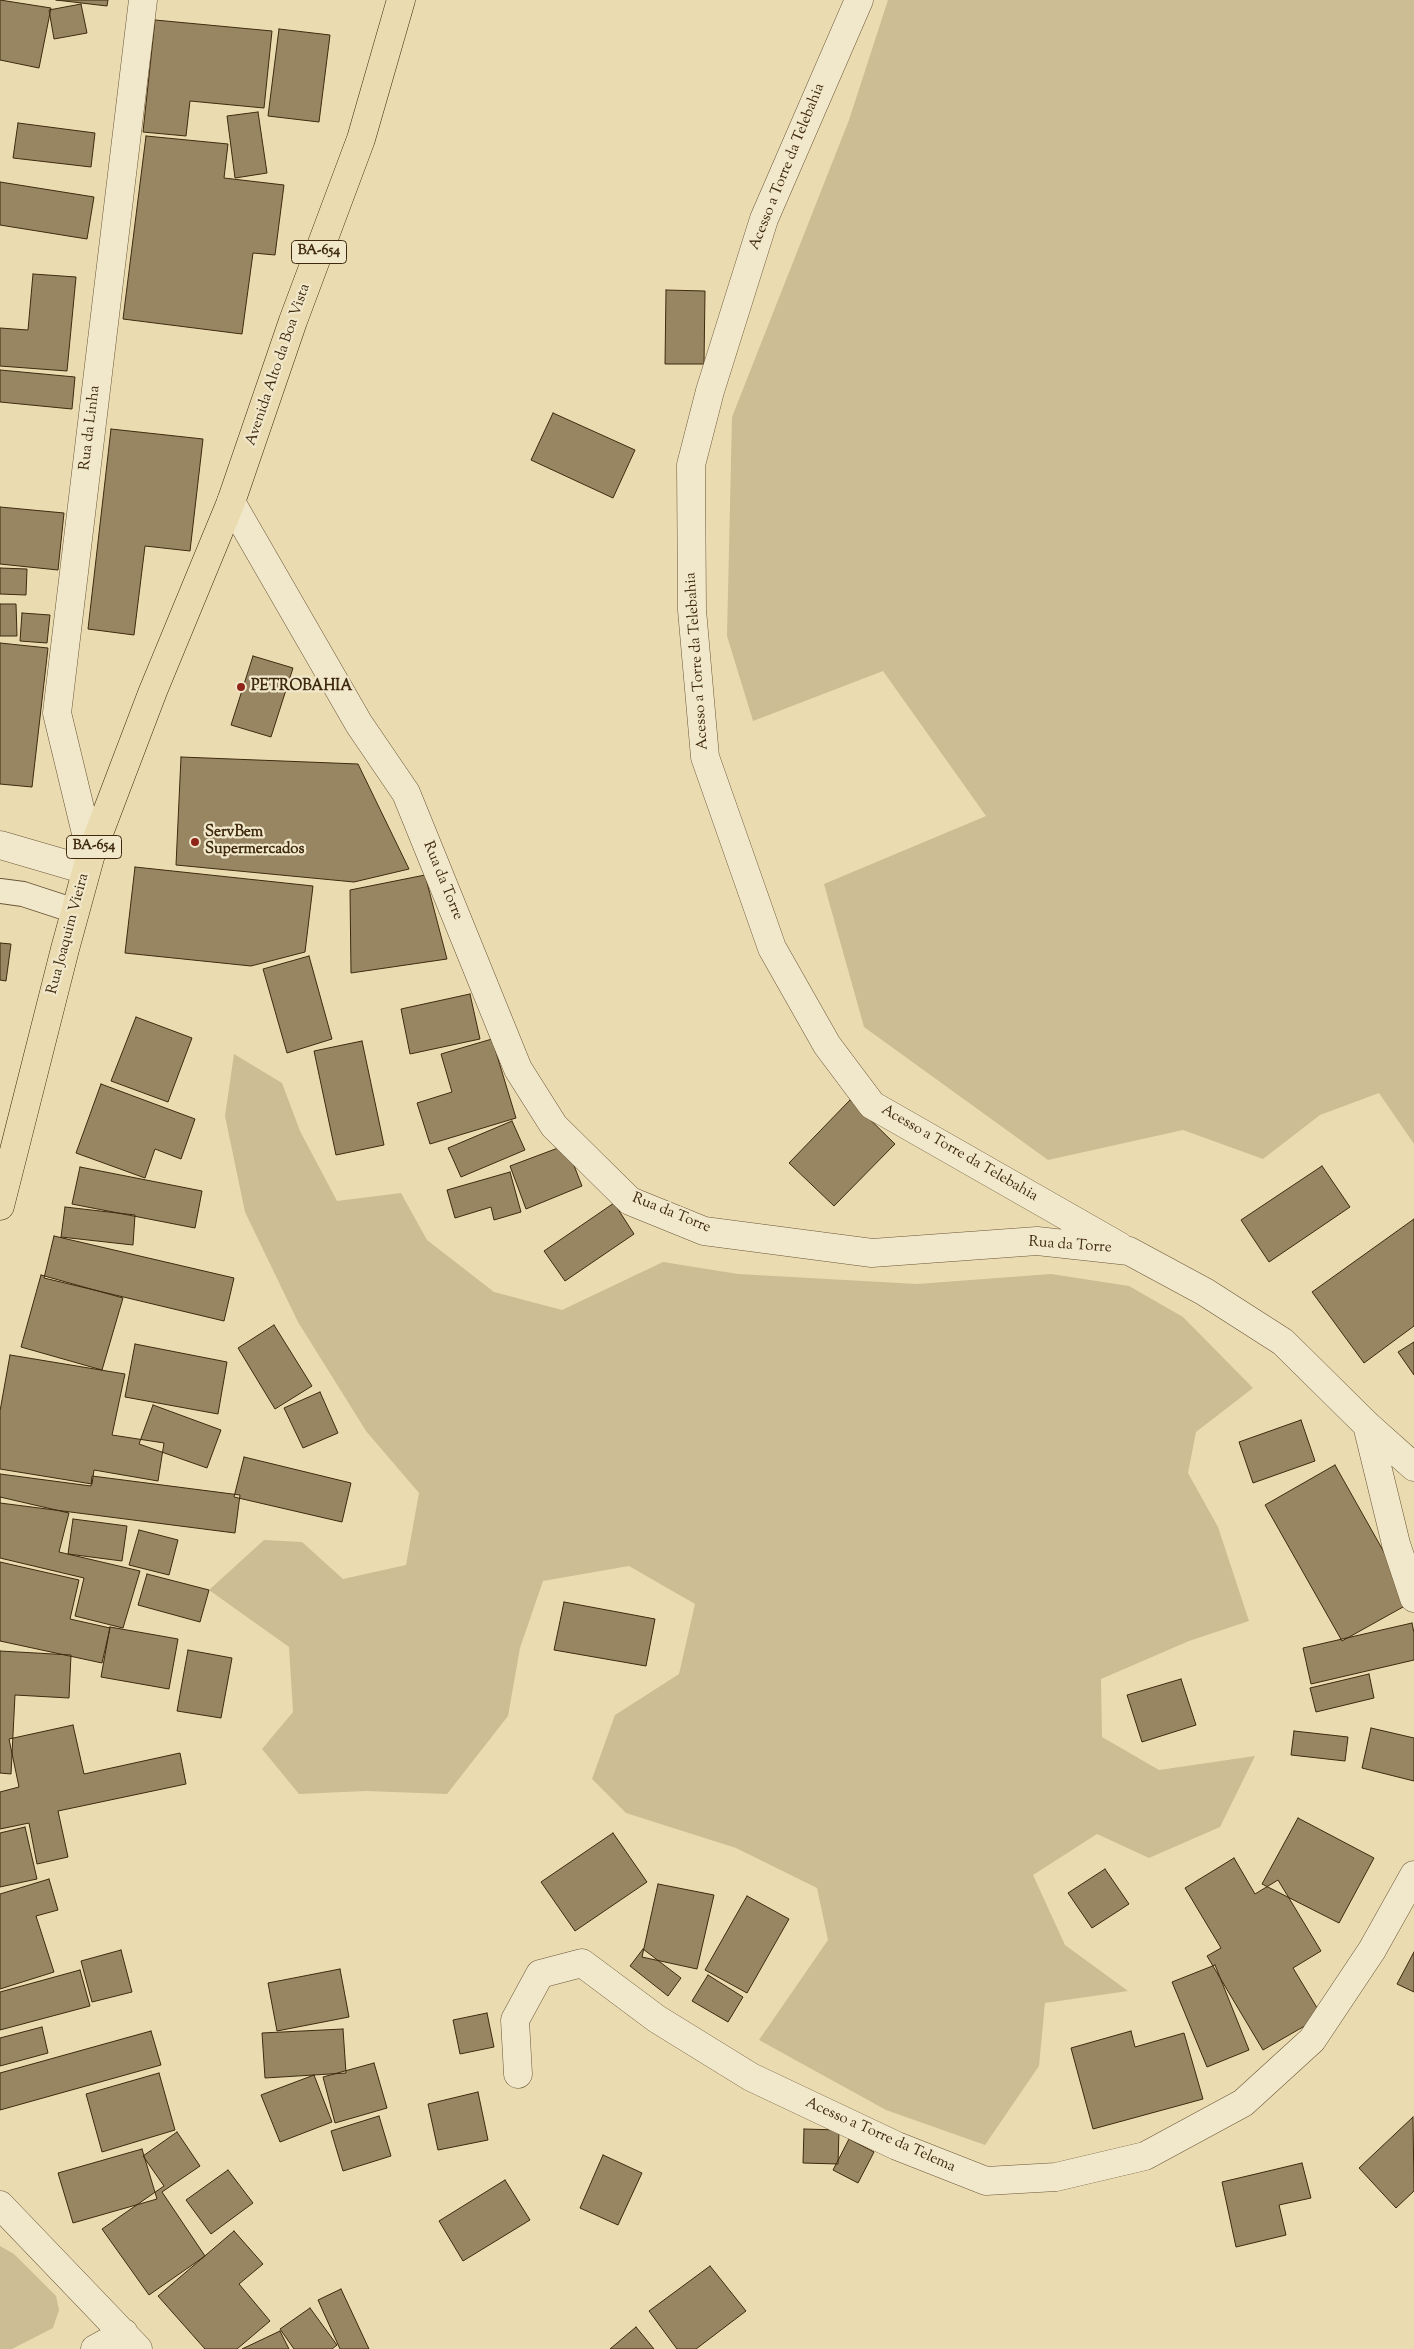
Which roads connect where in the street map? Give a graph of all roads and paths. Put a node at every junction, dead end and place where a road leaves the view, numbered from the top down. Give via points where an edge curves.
1 (143, 0) edge
2 (402, 0) edge
3 (859, 0) edge
4 (231, 502) junction
5 (0, 845) edge
6 (88, 862) junction
7 (0, 891) edge
8 (75, 912) junction
9 (0, 1206) edge
10 (1129, 1251) junction
11 (1367, 1424) junction
12 (1414, 1467) edge
13 (1414, 1598) edge
14 (1414, 1875) edge
15 (518, 2074) dead end
16 (0, 2205) edge
17 (131, 2341) edge
18 (95, 2349) edge

1 - 6 street, Rua da Linha via 57,713
2 - 4 main road, Avenida Alto da Boa Vista / BA-654 via 361,139 293,321
3 - 10 street, Acesso a Torre da Telebahia via 764,219 710,390 691,465 692,610 705,757 772,948 827,1045 872,1105
4 - 6 main road, Rua Joaquim Vieira / BA-654 via 153,691
4 - 10 street, Rua da Torre via 358,724 406,793 518,1069 554,1126 630,1201 704,1231 872,1253 1036,1241
5 - 6 street
6 - 8 main road, Rua Joaquim Vieira / BA-654
7 - 8 lane via 23,894
8 - 9 main road, Rua Joaquim Vieira / BA-654
10 - 11 street, Rua da Torre via 1205,1292 1283,1342
11 - 12 street, Rua da Torre
11 - 13 street via 1396,1544
14 - 15 street, Acesso a Torre da Telema via 1372,1950 1312,2040 1243,2103 1145,2156 1056,2177 986,2181 897,2146 751,2077 656,2019 582,1963 540,1974 516,2020
16 - 17 street
17 - 18 street

